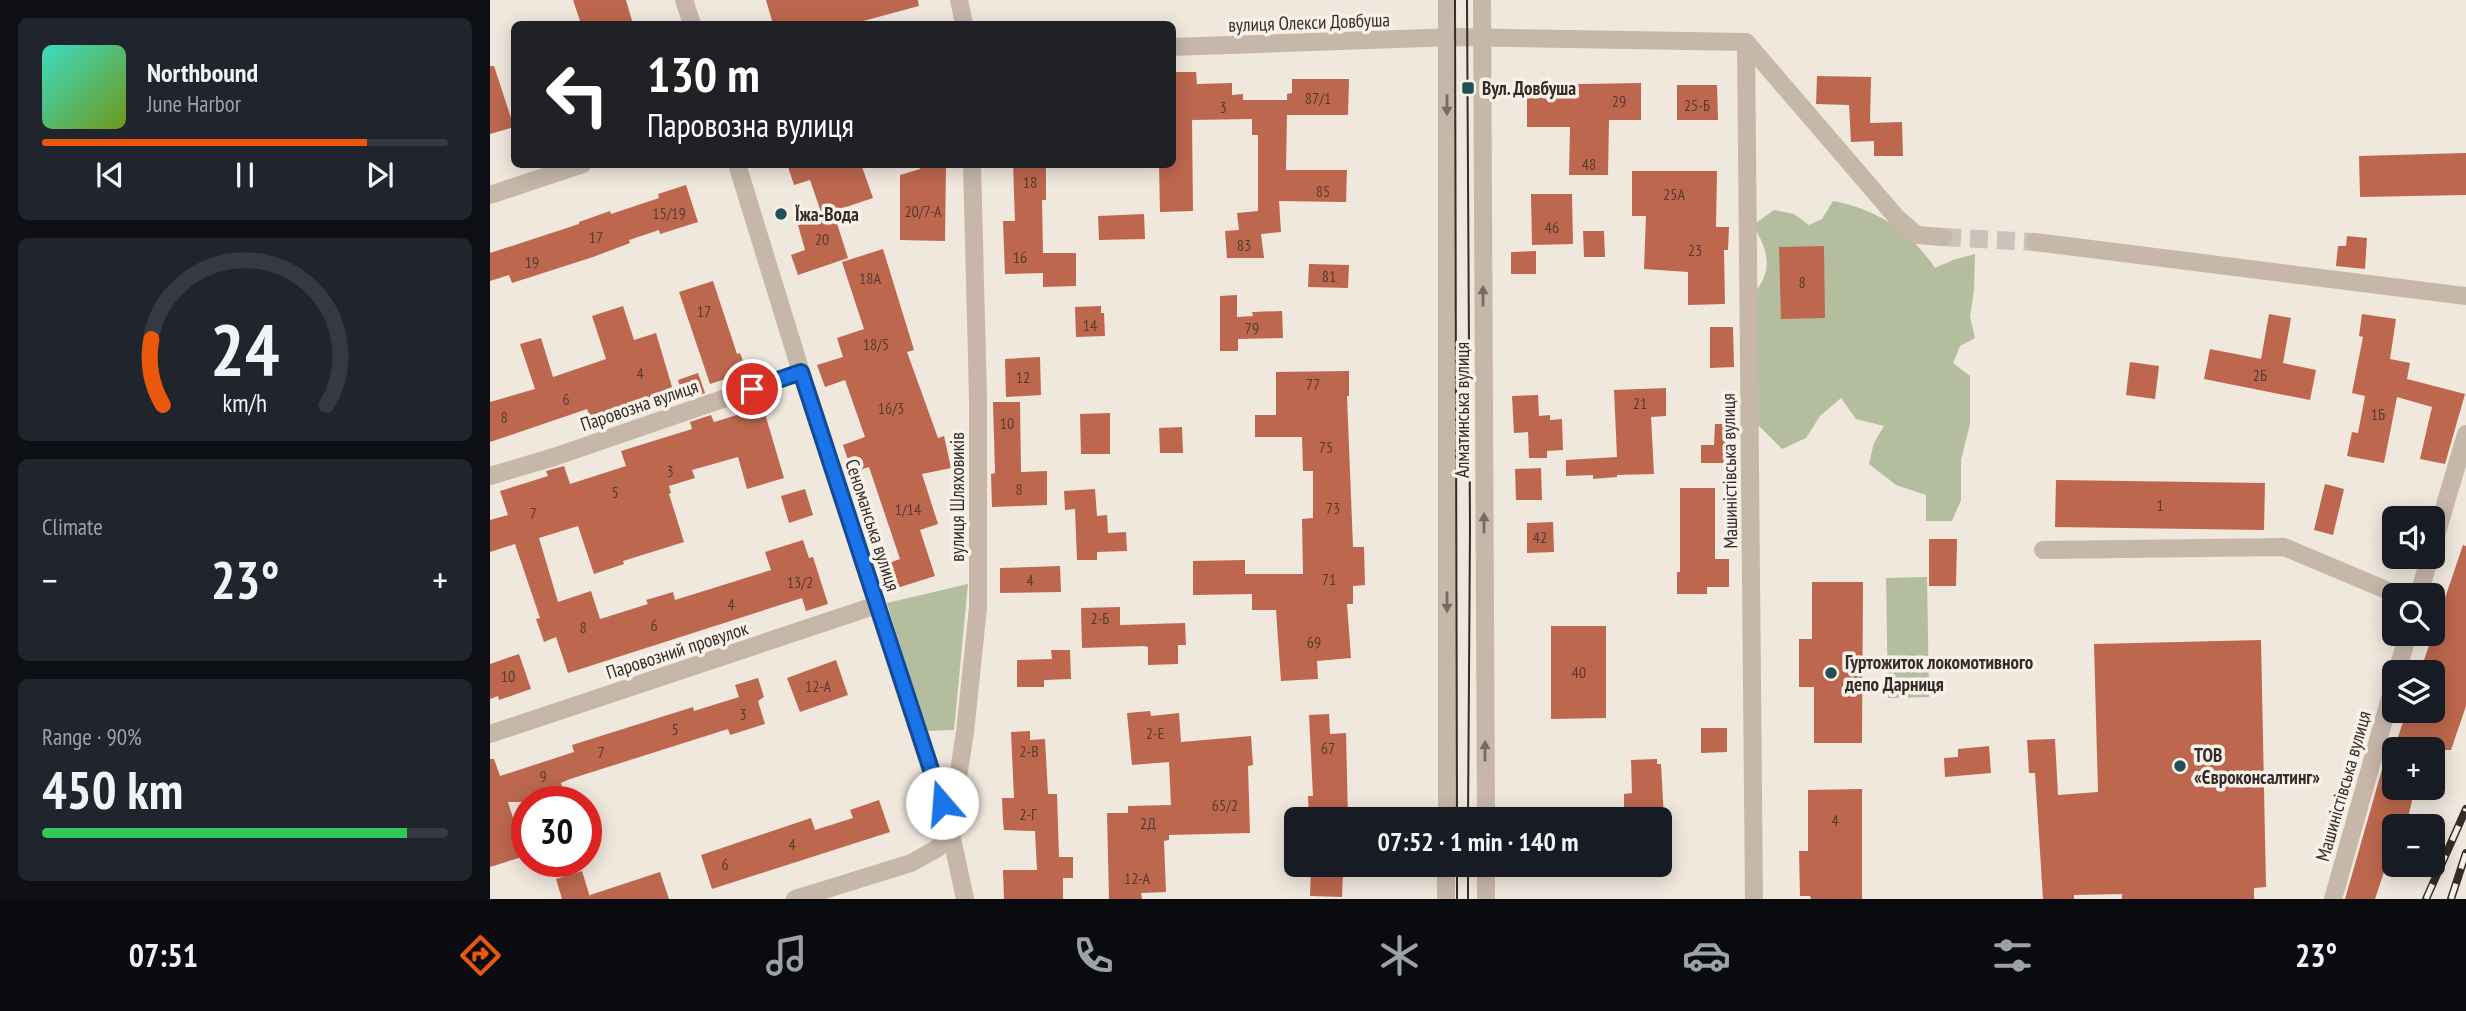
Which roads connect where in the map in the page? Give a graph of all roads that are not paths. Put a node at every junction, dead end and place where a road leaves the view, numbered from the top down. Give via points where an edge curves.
1 (684, 0) edge
2 (959, 0) edge
3 (1447, 0) edge
4 (1482, 0) edge
5 (691, 21) edge
6 (963, 21) edge
7 (1447, 37) junction
8 (1481, 37) junction
9 (1746, 42) junction
10 (1176, 47) edge
11 (571, 168) edge
12 (738, 168) edge
13 (972, 168) edge
14 (490, 195) edge
15 (1943, 237) tunnel mouth
16 (2035, 242) tunnel mouth
17 (2466, 296) edge
18 (801, 372) junction
19 (2466, 435) edge
20 (490, 476) edge
21 (2445, 506) edge
22 (2043, 550) dead end
23 (2382, 588) edge
24 (877, 605) junction
25 (2383, 723) edge
26 (490, 734) edge
27 (1447, 807) edge
28 (1486, 807) edge
29 (950, 828) junction
30 (1446, 877) edge
31 (1486, 877) edge
32 (795, 899) edge
33 (965, 899) edge
34 (1446, 899) edge
35 (1486, 899) edge
36 (1754, 899) edge
37 (2333, 899) edge

1 - 5 street
2 - 6 street
3 - 7 street, Алматинська вулиця
4 - 8 street, Алматинська вулиця
7 - 8 street, вулиця Олекси Довбуша
7 - 10 street, вулиця Олекси Довбуша
7 -> 27 street, Алматинська вулиця
8 - 9 street, вулиця Олекси Довбуша
28 -> 8 street, Алматинська вулиця
9 - 15 street via 1898,219 1917,234
9 - 36 street, Машиністівська вулиця
11 - 14 street
12 - 18 street, Сеноманська вулиця
13 - 29 street, вулиця Шляховиків via 978,608
16 - 17 street
18 - 20 street, Паровозна вулиця
18 - 24 street, Сеноманська вулиця
19 - 21 street
22 - 23 street via 2284,547
24 - 26 street, Паровозний провулок
24 - 29 street, Сеноманська вулиця
25 - 37 street, Машиністівська вулиця
29 - 32 street via 938,848 911,863
29 - 33 street, Сеноманська вулиця
30 - 34 street
31 - 35 street

